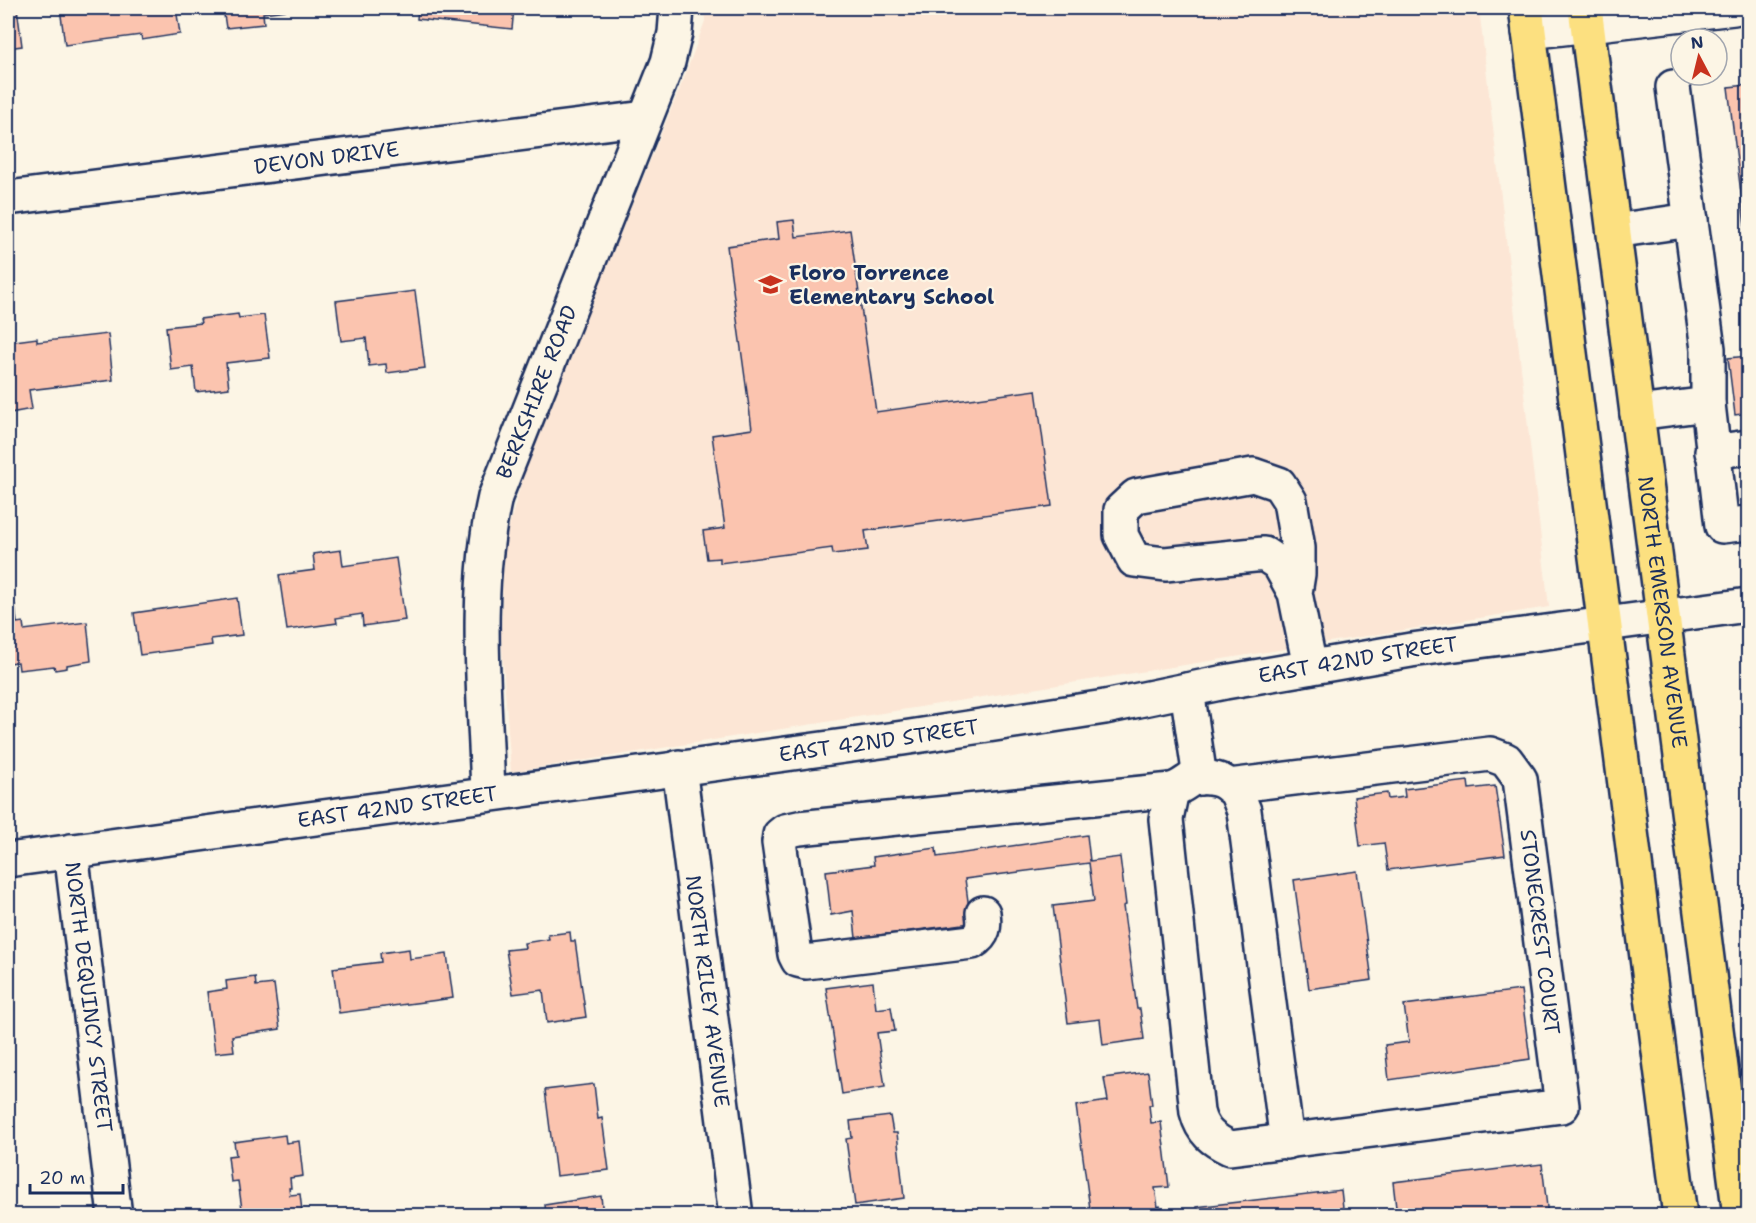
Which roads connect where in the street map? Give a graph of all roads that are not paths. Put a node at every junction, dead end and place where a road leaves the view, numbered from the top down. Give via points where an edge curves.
1 (677, 8) edge
2 (1734, 8) edge
3 (1586, 16) edge
4 (1527, 20) edge
5 (1673, 87) dead end
6 (645, 118) junction
7 (8, 198) edge
8 (1691, 220) junction
9 (1614, 231) junction
10 (1708, 404) junction
11 (1637, 413) junction
12 (1749, 447) edge
13 (1712, 452) junction
14 (1749, 523) edge
15 (1295, 593) junction
16 (1749, 605) edge
17 (1663, 617) junction
18 (1605, 625) junction
19 (1310, 667) junction
20 (1187, 690) junction
21 (679, 767) junction
22 (1186, 784) junction
23 (1234, 786) junction
24 (488, 794) junction
25 (71, 851) junction
26 (8, 860) edge
27 (983, 913) dead end
28 (1287, 1142) junction
29 (115, 1215) edge
30 (736, 1215) edge
31 (1680, 1215) edge
32 (1740, 1215) edge

1 - 6 street, BERKSHIRE ROAD via 672,47
2 - 3 street
3 - 4 street
3 - 9 main road, NORTH EMERSON AVENUE
4 - 18 main road
5 - 8 street
6 - 7 street, DEVON DRIVE
6 - 24 street, BERKSHIRE ROAD via 495,497 486,538 482,608
8 - 9 street
8 - 10 street via 1708,349
9 - 11 main road, NORTH EMERSON AVENUE
10 - 11 street
10 - 13 street
11 - 17 main road, NORTH EMERSON AVENUE
12 - 13 street
13 - 14 street via 1722,526
15 - 15 street via 1298,548 1290,501 1279,483 1253,475 1136,496 1121,510 1122,535 1134,560 1165,564 1264,554 1279,564
15 - 19 street
16 - 17 street, EAST 42ND STREET
17 - 18 street, EAST 42ND STREET
17 - 32 main road, NORTH EMERSON AVENUE
18 - 19 street, EAST 42ND STREET
18 - 31 main road
19 - 20 street, EAST 42ND STREET
20 - 21 street, EAST 42ND STREET via 962,729
20 - 22 street, STONECREST COURT
21 - 24 street, EAST 42ND STREET
21 - 30 street, NORTH RILEY AVENUE
22 - 23 street, STONECREST COURT via 1214,778
22 - 27 street via 799,828 780,835 798,960 972,942 982,934
22 - 28 street, STONECREST COURT via 1166,819 1198,1117 1211,1139 1230,1148
23 - 28 street via 1244,811
23 - 28 street, STONECREST COURT via 1490,754 1506,760 1520,779 1562,1106
24 - 25 street, EAST 42ND STREET
25 - 26 street, EAST 42ND STREET
25 - 29 street, NORTH DEQUINCY STREET

